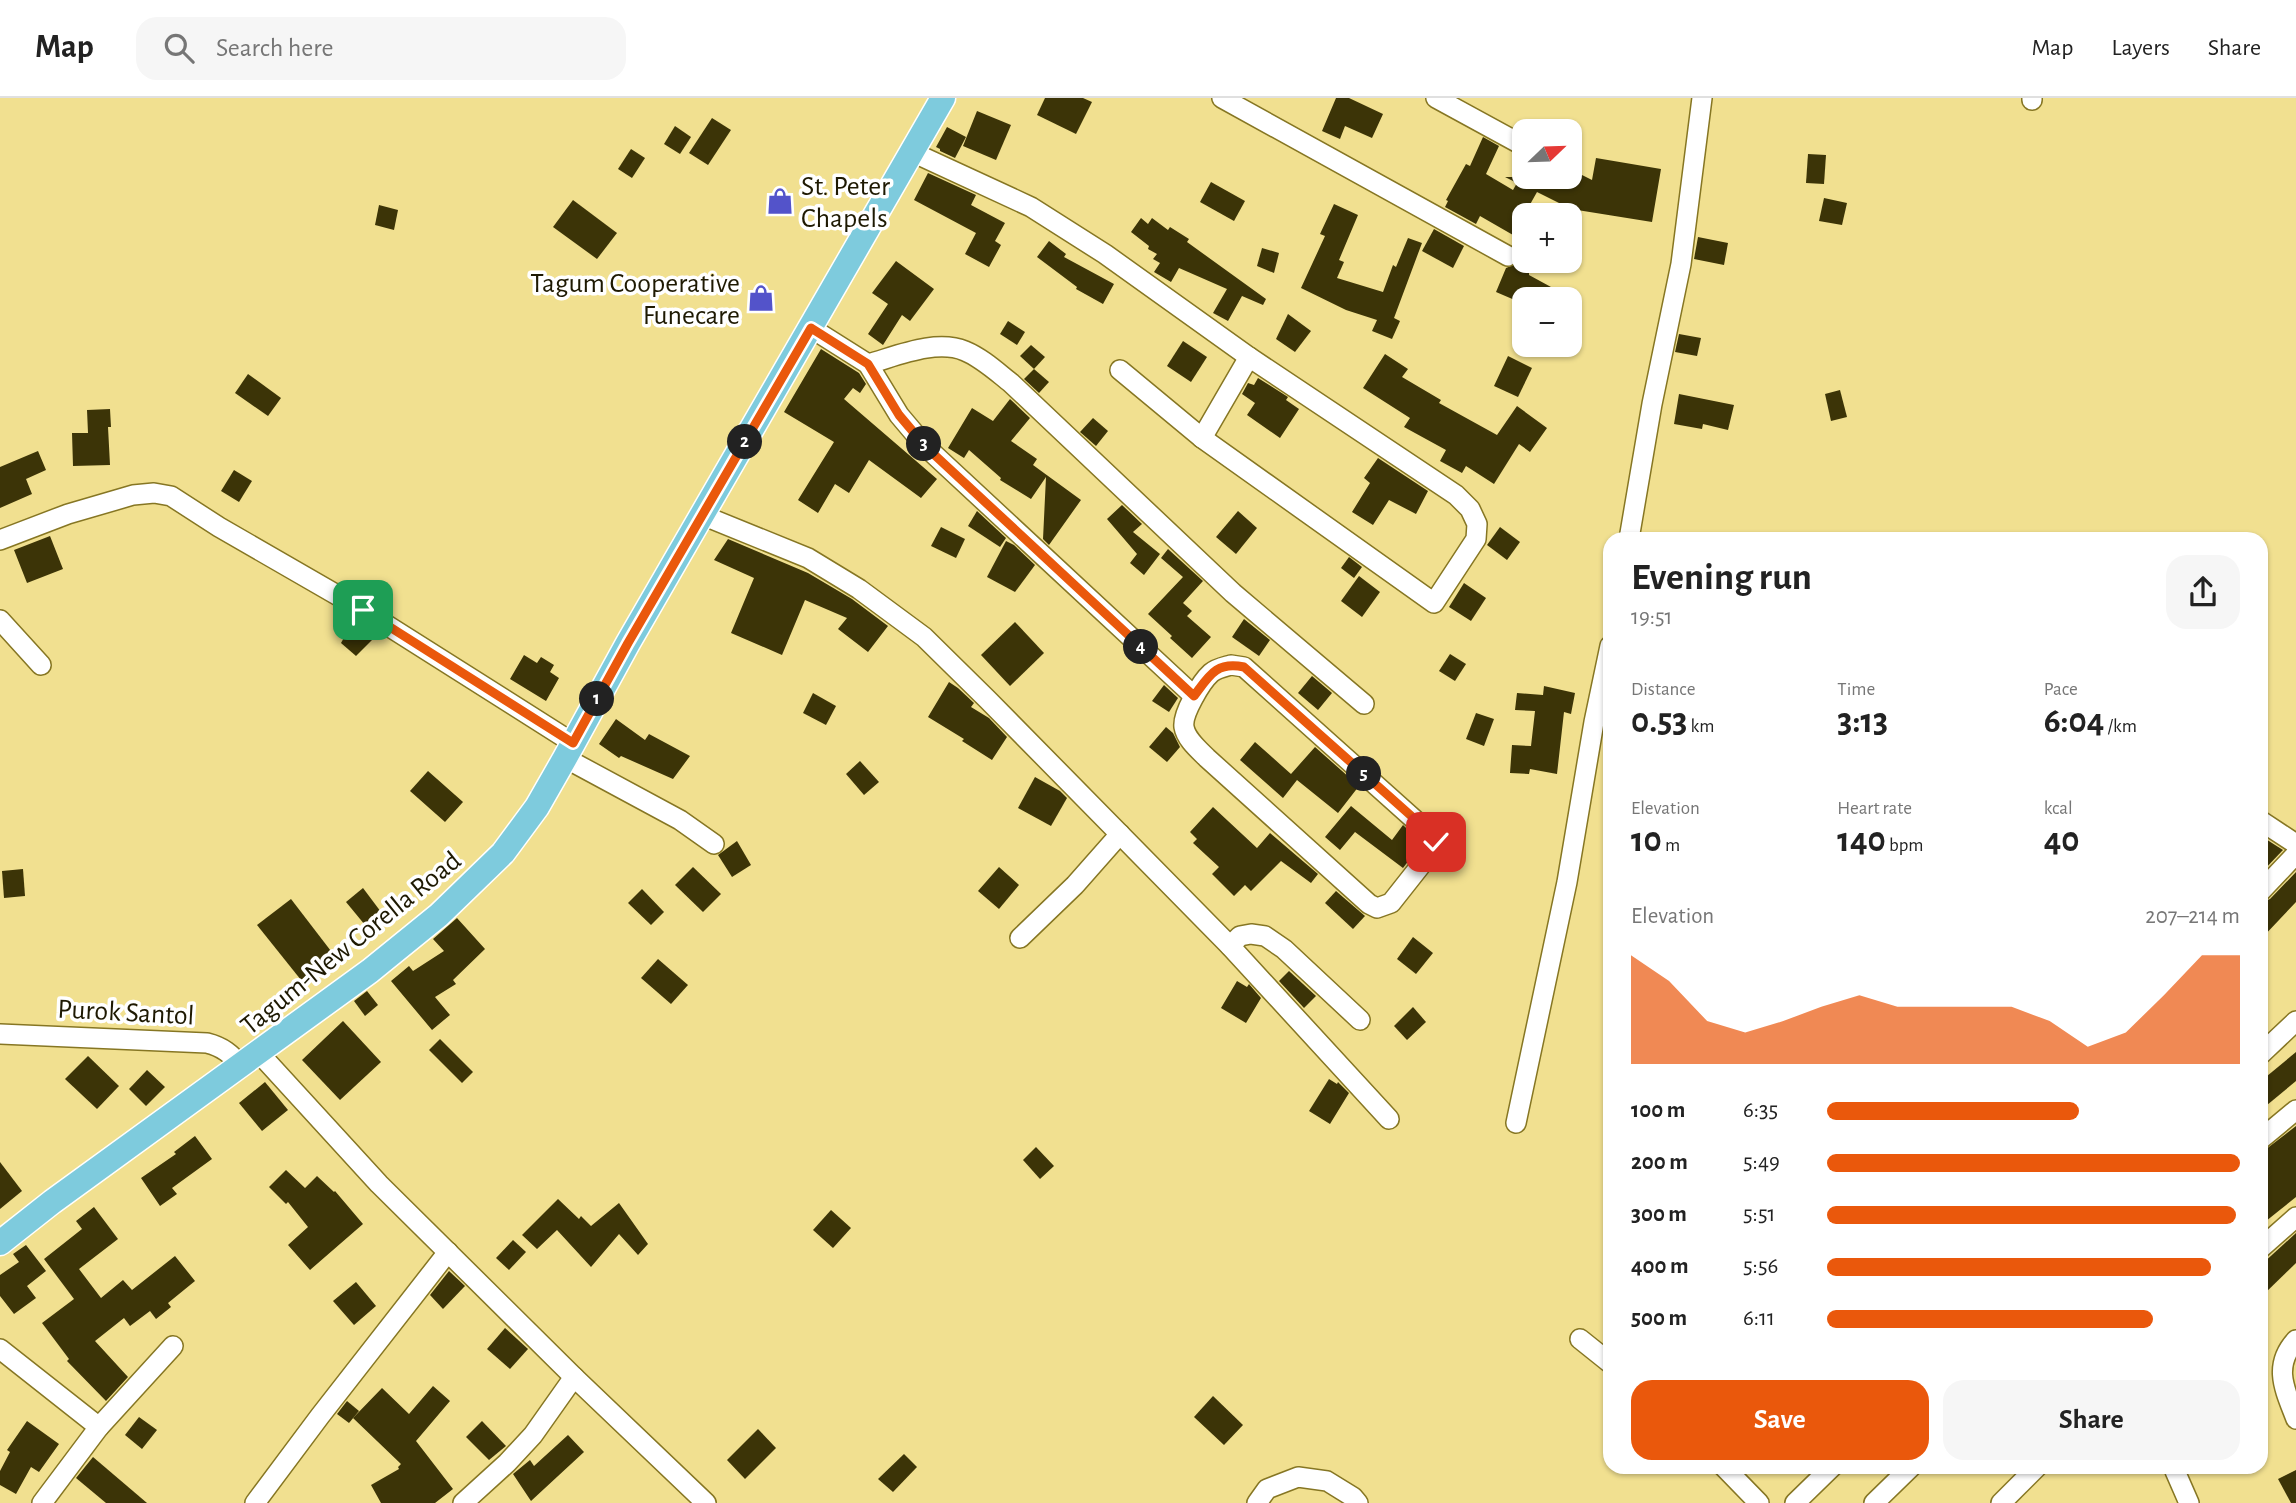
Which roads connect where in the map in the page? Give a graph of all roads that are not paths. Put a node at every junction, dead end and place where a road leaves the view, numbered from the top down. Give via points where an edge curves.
1 (943, 98) edge
2 (1222, 98) edge
3 (1436, 98) edge
4 (1702, 98) edge
5 (1512, 139) edge
6 (912, 152) junction
7 (1508, 256) dead end
8 (811, 328) junction
9 (1249, 357) junction
10 (868, 364) junction
11 (1120, 370) dead end
12 (1202, 438) junction
13 (702, 515) junction
14 (1630, 532) edge
15 (0, 540) edge
16 (0, 620) edge
17 (41, 664) dead end
18 (1194, 696) junction
19 (1364, 704) dead end
20 (1602, 723) edge
21 (569, 751) junction
22 (2268, 826) edge
23 (1120, 834) junction
24 (715, 844) dead end
25 (2296, 844) edge
26 (2296, 853) edge
27 (2268, 883) edge
28 (1020, 938) dead end
29 (1230, 946) junction
30 (1360, 1020) dead end
31 (2296, 1021) edge
32 (0, 1034) edge
33 (2268, 1047) edge
34 (250, 1060) junction
35 (2296, 1110) edge
36 (1388, 1119) dead end
37 (1516, 1123) dead end
38 (2268, 1133) edge
39 (2296, 1217) edge
40 (2268, 1242) edge
41 (0, 1243) edge
42 (448, 1252) junction
43 (1580, 1339) dead end
44 (2296, 1340) edge
45 (173, 1346) dead end
46 (0, 1349) edge
47 (1603, 1356) edge
48 (574, 1377) junction
49 (2296, 1419) edge
50 (99, 1427) junction
51 (1731, 1474) edge
52 (1825, 1474) edge
53 (1904, 1474) edge
54 (2030, 1474) edge
55 (2176, 1474) edge
56 (42, 1503) edge
57 (255, 1503) edge
58 (463, 1503) edge
59 (706, 1503) edge
60 (1257, 1503) edge
61 (1358, 1503) edge
62 (1759, 1503) edge
63 (1795, 1503) edge
64 (1874, 1503) edge
65 (2001, 1503) edge
66 (2189, 1503) edge

1 - 6 main road, Tagum-New Corella Road
2 - 7 street
3 - 5 street
4 - 14 street via 1681,264
6 - 8 main road, Tagum-New Corella Road
6 - 9 street via 1031,207
8 - 10 street
8 - 13 main road, Tagum-New Corella Road
9 - 12 street
9 - 12 street via 1456,495 1477,524 1476,539 1434,603
10 - 18 street via 899,415 926,447
10 - 19 street via 946,347 984,361 1233,593
11 - 12 street
13 - 21 main road, Tagum-New Corella Road
13 - 23 street via 808,558 924,638
15 - 21 street via 68,513 133,495 171,496 363,610
16 - 17 street
18 - 18 street via 1184,718 1189,740 1369,904 1377,908 1391,903 1436,846 1433,835 1244,667 1231,664 1210,674
20 - 37 street
21 - 24 street
21 - 34 main road, Tagum-New Corella Road via 520,831 460,897
22 - 25 street
23 - 28 street
23 - 29 street
26 - 27 street
29 - 30 street via 1240,936 1265,936
29 - 36 street
31 - 33 street
32 - 34 street, Purok Santol via 207,1043
34 - 41 main road, Tagum-New Corella Road
34 - 42 street, Purok Santol
35 - 38 street
39 - 40 street
42 - 48 street, Purok Santol
42 - 57 street
43 - 47 street
44 - 49 street via 2281,1365
45 - 50 street
46 - 50 street
48 - 58 street via 533,1434
48 - 59 street, Purok Santol
50 - 56 street
51 - 62 street
52 - 63 street
53 - 64 street
54 - 65 street
55 - 66 street
60 - 61 street via 1267,1489 1298,1477 1327,1481

